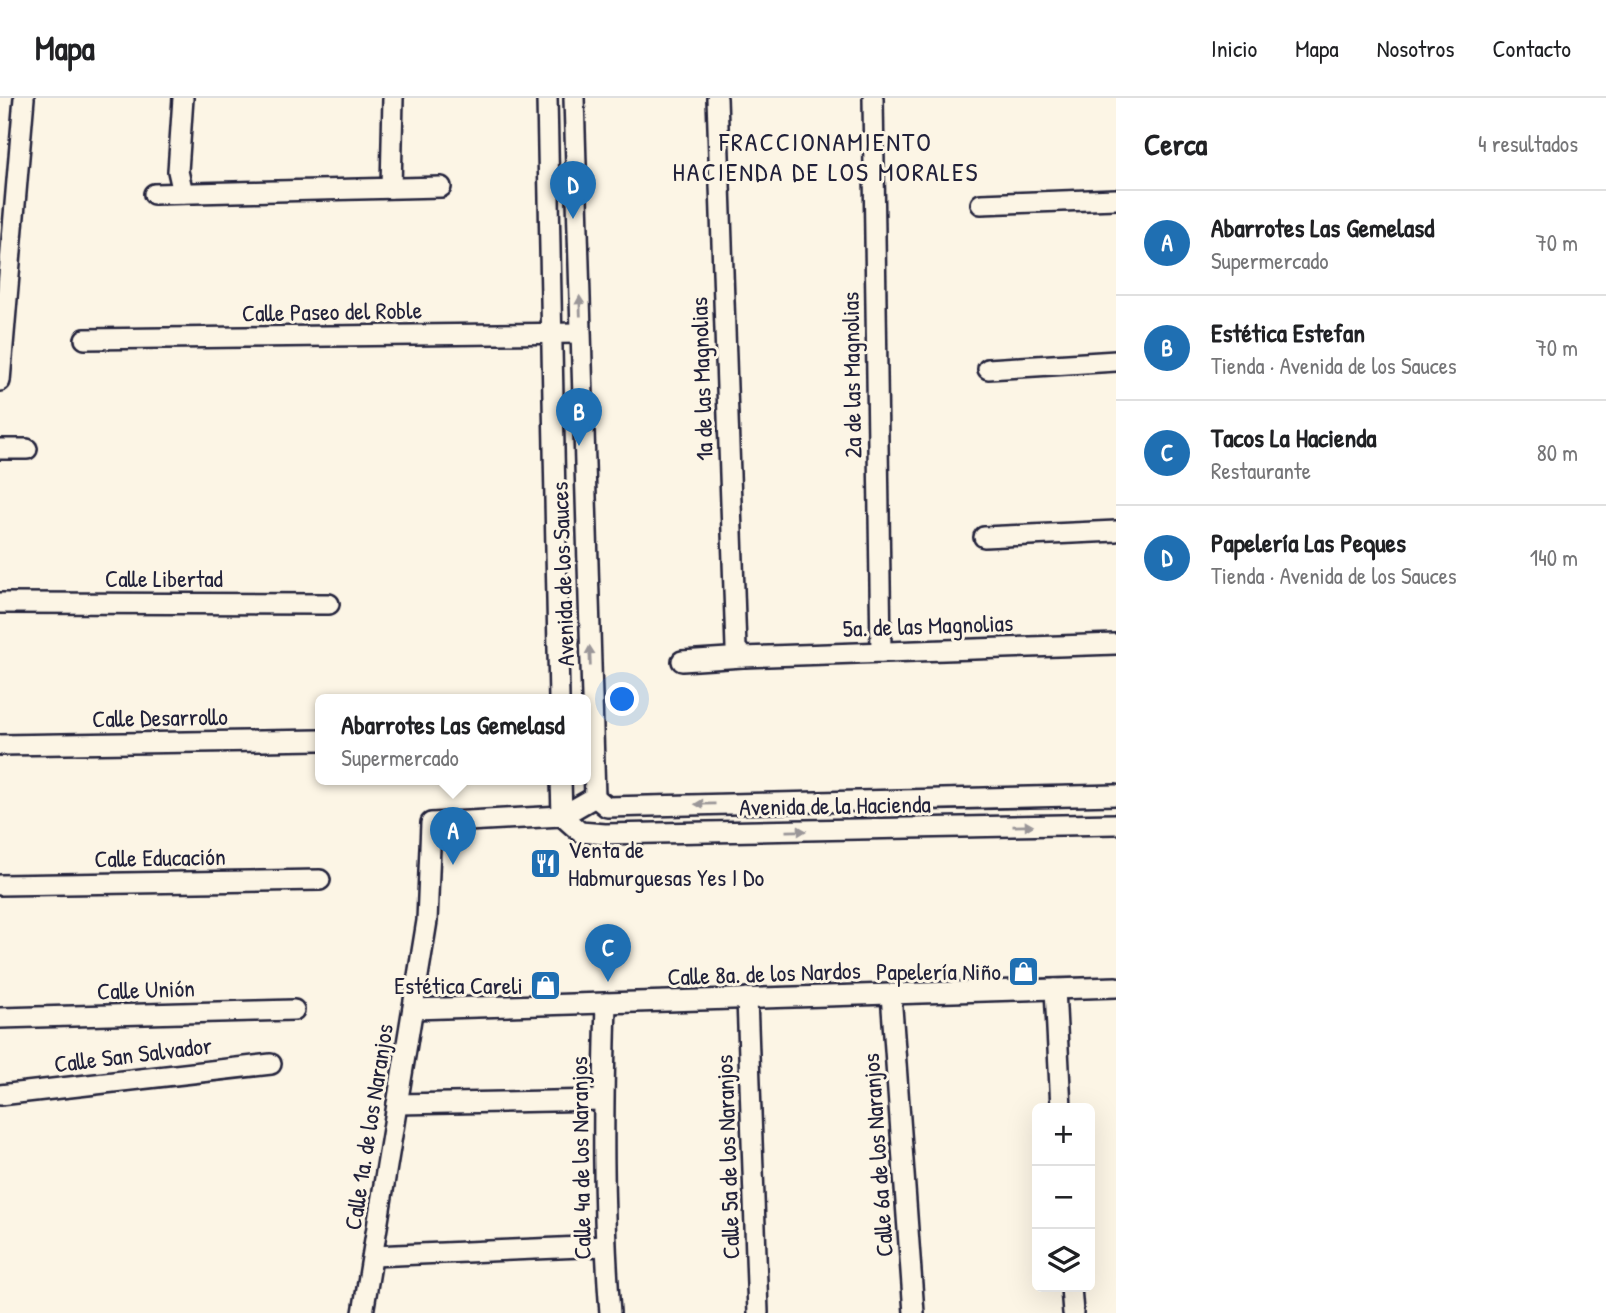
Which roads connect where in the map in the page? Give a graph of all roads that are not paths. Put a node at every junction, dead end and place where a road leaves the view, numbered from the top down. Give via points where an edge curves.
1 (24, 98) edge
2 (183, 98) edge
3 (393, 98) edge
4 (547, 98) edge
5 (574, 98) edge
6 (717, 98) edge
7 (873, 98) edge
8 (441, 187) dead end
9 (391, 188) junction
10 (183, 193) junction
11 (154, 194) dead end
12 (1116, 199) edge
13 (981, 204) dead end
14 (550, 333) junction
15 (580, 333) junction
16 (85, 339) dead end
17 (1116, 361) edge
18 (988, 369) dead end
19 (0, 381) edge
20 (0, 449) edge
21 (27, 449) dead end
22 (1116, 530) edge
23 (984, 537) dead end
24 (0, 603) edge
25 (329, 604) dead end
26 (1116, 644) edge
27 (881, 652) junction
28 (743, 657) junction
29 (682, 661) dead end
30 (559, 694) edge
31 (315, 740) edge
32 (0, 745) edge
33 (561, 785) edge
34 (1116, 795) edge
35 (595, 797) junction
36 (562, 816) junction
37 (1116, 824) edge
38 (320, 880) dead end
39 (0, 885) edge
40 (1116, 987) edge
41 (1055, 989) junction
42 (891, 994) junction
43 (747, 998) junction
44 (606, 1003) junction
45 (413, 1009) junction
46 (294, 1010) dead end
47 (0, 1018) edge
48 (271, 1064) dead end
49 (0, 1095) edge
50 (603, 1100) junction
51 (1062, 1103) edge
52 (397, 1104) junction
53 (605, 1246) junction
54 (373, 1256) junction
55 (1071, 1292) edge
56 (363, 1313) edge
57 (610, 1313) edge
58 (758, 1313) edge
59 (914, 1313) edge
60 (1073, 1313) edge

1 - 19 street
2 - 10 street via 178,171
3 - 9 street
4 - 14 street, Avenida de los Sauces
15 -> 5 street, Avenida de los Sauces
6 - 28 street, 1a de las Magnolias via 736,648
7 - 27 street, 2a de las Magnolias
8 - 9 street
9 - 10 street
10 - 11 street
12 - 13 street
14 - 15 street, Calle Paseo del Roble
14 - 16 street, Calle Paseo del Roble
14 - 30 street, Avenida de los Sauces
35 -> 15 street, Avenida de los Sauces
17 - 18 street
20 - 21 street
22 - 23 street
24 - 25 street, Calle Libertad
26 - 27 street, 5a. de las Magnolias
27 - 28 street, 5a. de las Magnolias
28 - 29 street, 5a. de las Magnolias
31 - 32 street, Calle Desarrollo
33 - 36 street
34 -> 35 street, Avenida de la Hacienda via 607,807
35 - 36 street, Calle 1a. de los Naranjos
36 -> 37 street, Avenida de la Hacienda via 580,832 605,834
36 - 45 street, Calle 1a. de los Naranjos via 431,823 427,921
38 - 39 street, Calle Educación
40 - 41 street, Calle 8a. de los Nardos
41 - 42 street, Calle 8a. de los Nardos
41 - 51 street
42 - 43 street, Calle 8a. de los Nardos
42 - 59 street, Calle 6a de los Naranjos
43 - 44 street, Calle 8a. de los Nardos
43 - 58 street, Calle 5a de los Naranjos
44 - 45 street, Calle 8a. de los Nardos
44 - 50 street, Calle 4a de los Naranjos
45 - 52 street, Calle 1a. de los Naranjos
46 - 47 street, Calle Unión
48 - 49 street, Calle San Salvador
50 - 52 street
50 - 53 street, Calle 4a de los Naranjos
52 - 54 street, Calle 1a. de los Naranjos
53 - 54 street
53 - 57 street, Calle 4a de los Naranjos
54 - 56 street, Calle 1a. de los Naranjos
55 - 60 street

